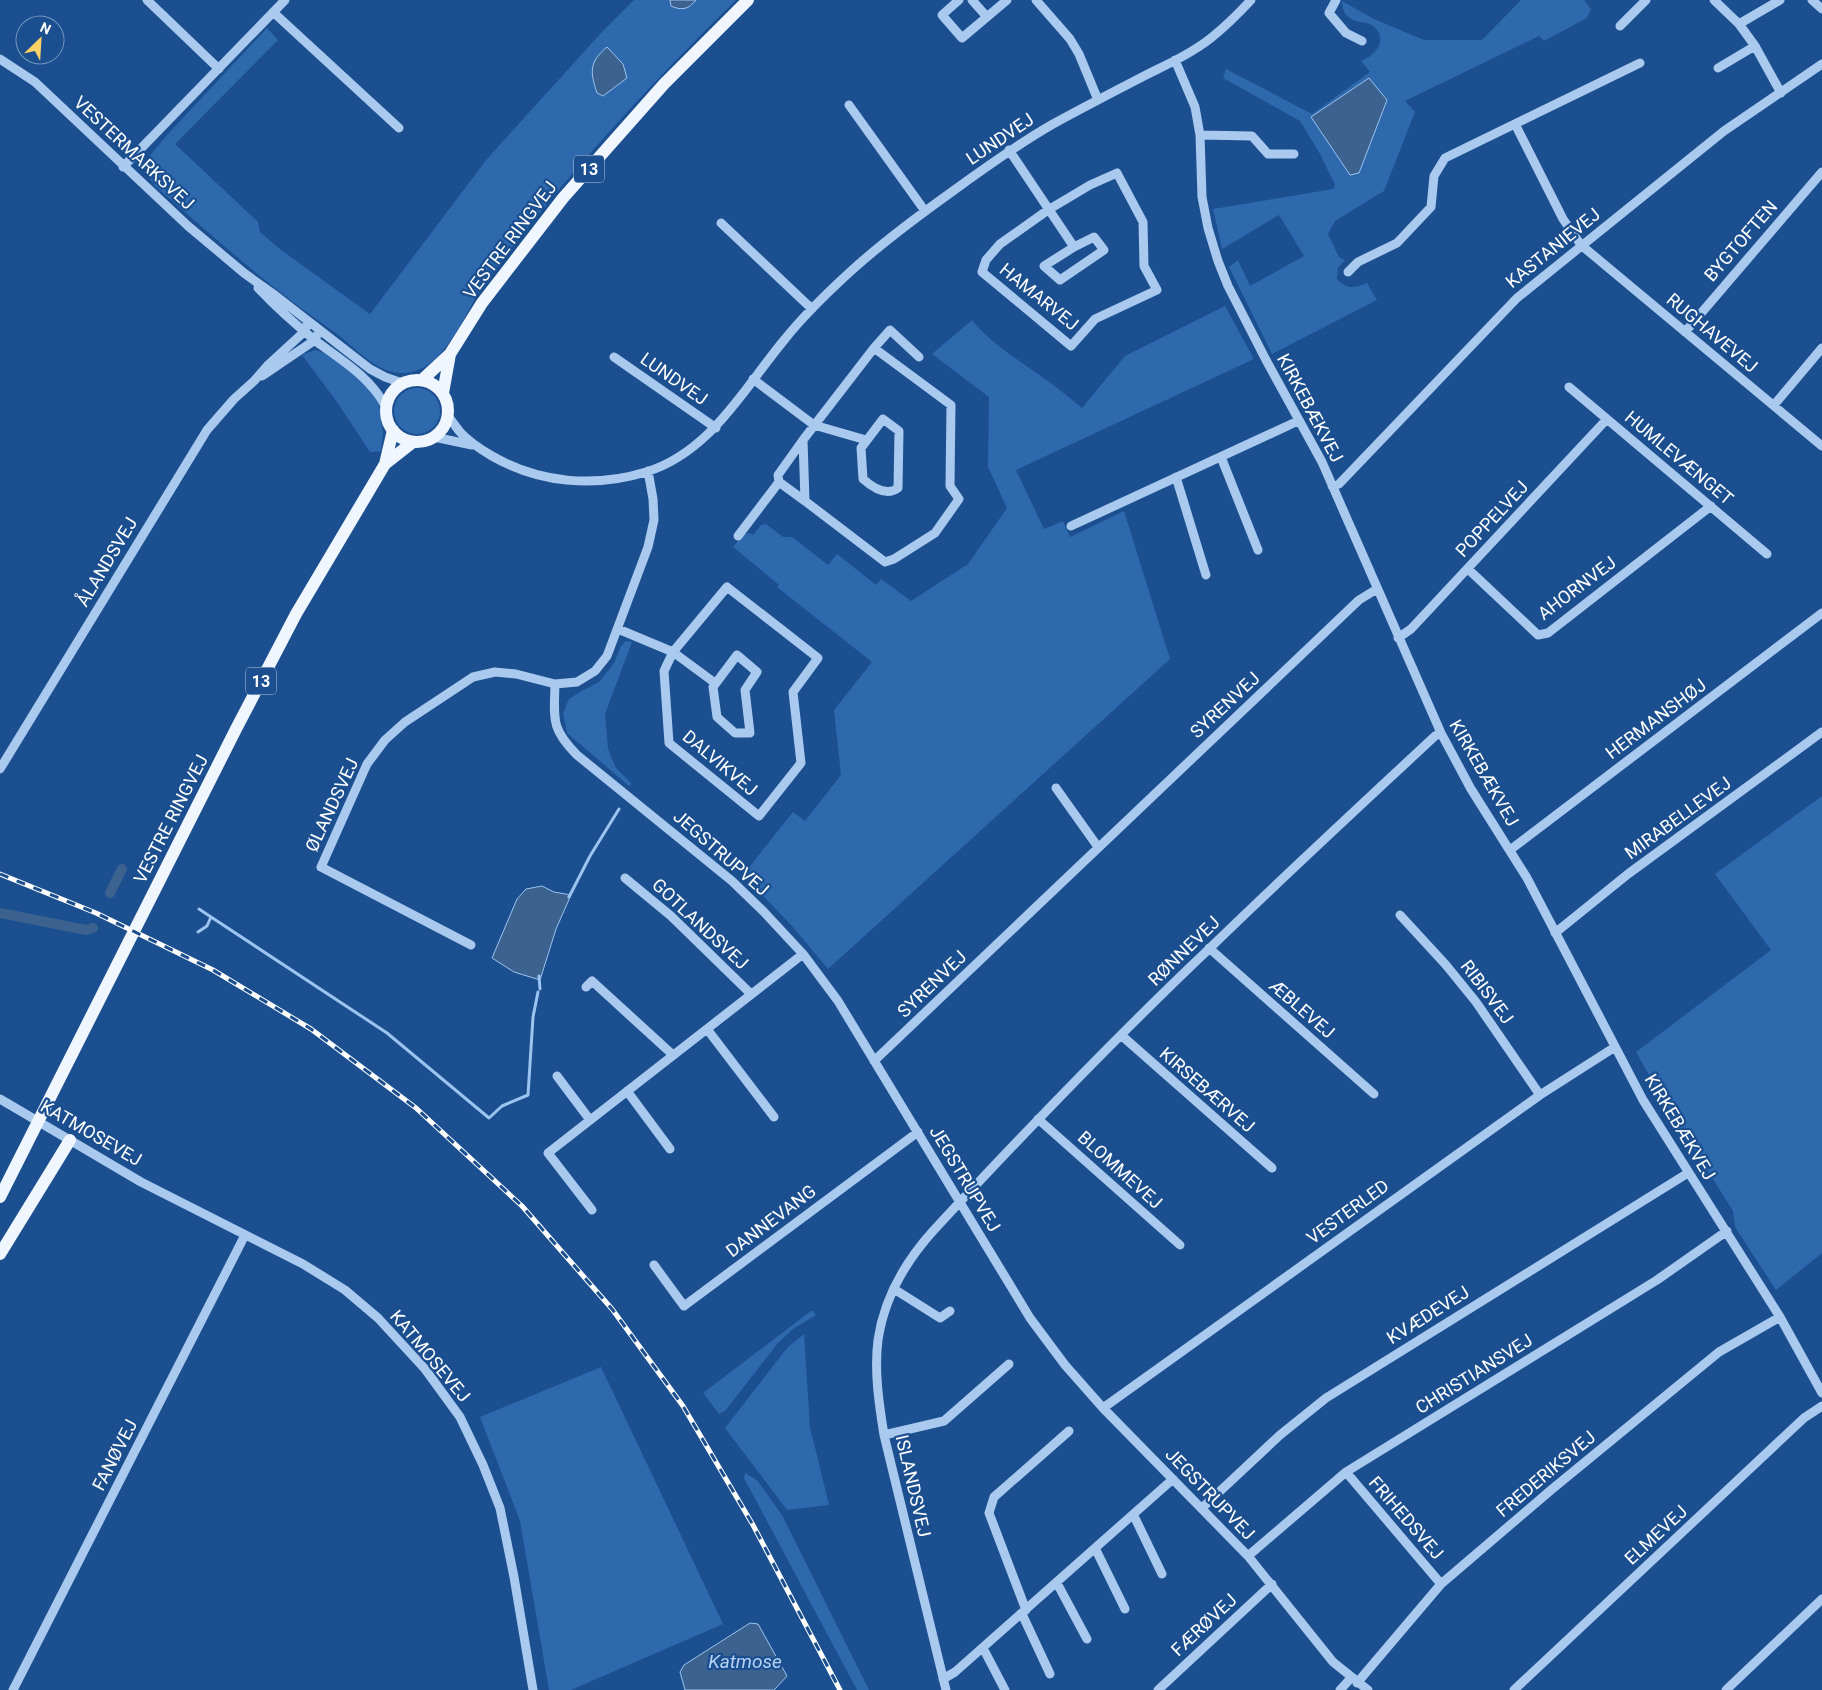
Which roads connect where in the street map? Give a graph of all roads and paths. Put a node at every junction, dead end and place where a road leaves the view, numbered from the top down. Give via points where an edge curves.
1 (147, 0) edge
2 (284, 0) edge
3 (748, 0) edge
4 (959, 0) edge
5 (972, 0) edge
6 (1007, 0) edge
7 (1036, 0) edge
8 (1251, 0) edge
9 (1336, 0) edge
10 (1646, 0) edge
11 (1714, 0) edge
12 (1780, 0) edge
13 (1812, 0) edge
14 (1822, 9) edge
15 (273, 12) junction
16 (987, 17) junction
17 (1739, 24) junction
18 (1620, 26) dead end
19 (1362, 41) dead end
20 (1755, 46) junction
21 (0, 59) edge
22 (1175, 60) junction
23 (1640, 63) dead end
24 (1822, 64) edge
25 (1718, 68) dead end
26 (219, 69) junction
27 (1781, 93) junction
28 (1098, 100) junction
29 (849, 105) dead end
30 (1515, 124) junction
31 (399, 128) dead end
32 (1200, 135) junction
33 (1010, 150) junction
34 (1294, 154) dead end
35 (124, 167) junction
36 (1822, 172) edge
37 (1048, 210) junction
38 (925, 211) junction
39 (721, 223) dead end
40 (1581, 245) junction
41 (1074, 247) junction
42 (1348, 272) dead end
43 (244, 273) junction
44 (812, 309) junction
45 (308, 321) junction
46 (319, 330) junction
47 (305, 331) junction
48 (1685, 332) junction
49 (315, 340) junction
50 (874, 348) junction
51 (1822, 348) edge
52 (450, 354) junction
53 (614, 357) dead end
54 (919, 358) dead end
55 (753, 379) junction
56 (422, 380) junction
57 (254, 381) junction
58 (402, 383) junction
59 (1569, 387) dead end
60 (443, 393) junction
61 (1774, 405) junction
62 (386, 407) junction
63 (448, 416) junction
64 (1607, 419) junction
65 (1298, 421) junction
66 (814, 425) junction
67 (716, 428) junction
68 (393, 430) junction
69 (434, 437) junction
70 (802, 440) junction
71 (866, 440) junction
72 (413, 442) junction
73 (474, 445) junction
74 (1822, 446) edge
75 (1221, 456) junction
76 (385, 464) junction
77 (648, 472) junction
78 (1176, 477) junction
79 (779, 482) junction
80 (1332, 486) junction
81 (805, 501) junction
82 (1711, 506) junction
83 (1071, 526) dead end
84 (738, 536) dead end
85 (1258, 550) dead end
86 (1767, 554) dead end
87 (1468, 570) junction
88 (1206, 575) dead end
89 (1377, 588) junction
90 (1822, 613) edge
91 (618, 629) junction
92 (1398, 638) junction
93 (673, 652) junction
94 (715, 683) junction
95 (555, 684) junction
96 (1822, 732) edge
97 (1440, 733) junction
98 (0, 769) edge
99 (1056, 788) dead end
100 (1098, 847) junction
101 (1510, 850) junction
102 (625, 878) dead end
103 (1400, 915) dead end
104 (1555, 933) junction
105 (470, 945) dead end
106 (1209, 948) junction
107 (803, 954) junction
108 (586, 987) dead end
109 (751, 994) junction
110 (707, 1029) junction
111 (1120, 1035) junction
112 (1615, 1047) junction
113 (674, 1055) junction
114 (874, 1061) junction
115 (557, 1076) dead end
116 (627, 1091) junction
117 (1374, 1094) dead end
118 (1540, 1095) junction
119 (0, 1099) edge
120 (774, 1117) dead end
121 (1038, 1119) junction
122 (590, 1120) junction
123 (918, 1132) junction
124 (70, 1140) junction
125 (670, 1149) dead end
126 (1272, 1168) dead end
127 (1688, 1172) junction
128 (0, 1197) edge
129 (960, 1202) junction
130 (592, 1210) dead end
131 (1727, 1231) junction
132 (245, 1235) junction
133 (1180, 1245) dead end
134 (0, 1254) edge
135 (654, 1265) dead end
136 (894, 1289) junction
137 (950, 1311) dead end
138 (1780, 1317) junction
139 (1010, 1364) dead end
140 (1822, 1393) edge
141 (1822, 1406) edge
142 (1103, 1408) junction
143 (1069, 1431) dead end
144 (884, 1435) junction
145 (1346, 1472) junction
146 (1173, 1479) junction
147 (1202, 1508) junction
148 (1134, 1516) junction
149 (1096, 1550) junction
150 (1248, 1556) junction
151 (1162, 1574) dead end
152 (1057, 1583) junction
153 (1272, 1584) junction
154 (1442, 1584) junction
155 (1822, 1599) edge
156 (1125, 1609) dead end
157 (1024, 1612) junction
158 (1086, 1638) dead end
159 (983, 1648) junction
160 (1050, 1674) dead end
161 (943, 1679) junction
162 (1354, 1680) junction
163 (13, 1690) edge
164 (533, 1690) edge
165 (946, 1690) edge
166 (1005, 1690) edge
167 (1158, 1690) edge
168 (1340, 1690) edge
169 (1368, 1690) edge
170 (1514, 1690) edge
171 (1726, 1690) edge

1 - 26 street
2 - 15 street
3 - 52 main road, VESTRE RINGVEJ / 13 via 664,84 563,198 482,303
4 - 16 street via 942,15 962,38
5 - 16 street
6 - 16 street
7 - 28 street via 1070,39
8 - 22 street, LUNDVEJ via 1210,39
9 - 19 street via 1329,13 1346,33
10 - 18 street
11 - 17 street
12 - 17 street
13 - 14 street
15 - 26 street
15 - 31 street
17 - 20 street
20 - 25 street
20 - 27 street
21 - 35 street, VESTERMARKSVEJ via 35,82
22 - 28 street, LUNDVEJ
22 - 32 street, KIRKEBÆKVEJ via 1195,107
23 - 30 street
24 - 27 street, KASTANIEVEJ
26 - 35 street
27 - 40 street, KASTANIEVEJ via 1724,132
28 - 33 street, LUNDVEJ
29 - 38 street
30 - 40 street, RUGHAVEVEJ via 1563,219
30 - 42 street via 1445,158 1434,176 1431,207 1397,242 1358,262
32 - 34 street via 1252,136 1268,154
32 - 65 street, KIRKEBÆKVEJ via 1202,196 1218,261
33 - 37 street
33 - 38 street, LUNDVEJ
35 - 43 street, VESTERMARKSVEJ
36 - 48 street, BYGTOFTEN
37 - 37 street, HAMARVEJ via 1000,244 986,260 982,272 1071,346 1095,319 1157,290 1144,266 1143,222 1118,173
37 - 41 street
38 - 44 street, LUNDVEJ via 851,271
39 - 44 street
40 - 48 street, RUGHAVEVEJ
40 - 80 street, KASTANIEVEJ via 1517,298 1339,484
41 - 41 street, HAMARVEJ via 1044,266 1060,280 1104,250 1094,237
43 - 45 street, VESTERMARKSVEJ
43 - 47 street, VESTERMARKSVEJ
44 - 55 street, LUNDVEJ
45 - 46 street, VESTERMARKSVEJ
45 - 47 street
46 - 49 street
46 - 58 street, VESTERMARKSVEJ via 370,369
47 - 49 street, VESTERMARKSVEJ
47 - 57 street, ÅLANDSVEJ
48 - 61 street, RUGHAVEVEJ
49 - 57 street, ÅLANDSVEJ
49 - 62 street, VESTERMARKSVEJ via 367,380
50 - 54 street via 890,330
50 - 66 street
50 - 81 street via 951,405 950,486 959,499 935,532 885,562
51 - 61 street
52 - 56 main road, VESTRE RINGVEJ / 13
52 - 60 main road, VESTRE RINGVEJ / 13
53 - 67 street, LUNDVEJ
55 - 66 street
55 - 67 street, LUNDVEJ
56 - 58 main road
56 - 60 main road via 434,384
57 - 98 street, ÅLANDSVEJ via 207,430
58 - 62 main road via 391,393
59 - 64 street, HUMLEVÆNGET
60 - 63 main road, 13 via 448,404
61 - 74 street, RUGHAVEVEJ
62 - 68 main road via 387,419
63 - 69 main road via 444,428
63 - 73 street, LUNDVEJ
64 - 82 street, HUMLEVÆNGET
64 - 87 street, POPPELVEJ
65 - 75 street
65 - 80 street, KIRKEBÆKVEJ
66 - 70 street
66 - 71 street
67 - 77 street, LUNDVEJ via 676,459
68 - 72 main road
68 - 76 main road, VESTRE RINGVEJ / 13
69 - 72 main road, 13
69 - 73 street, LUNDVEJ
70 - 79 street via 778,475
70 - 81 street
71 - 71 street via 861,448 863,479 876,490 894,491 898,488 899,431 883,419
72 - 76 main road, VESTRE RINGVEJ / 13
73 - 77 street, LUNDVEJ via 509,465 539,476 569,481 617,479
75 - 78 street
75 - 85 street
76 - 128 main road, VESTRE RINGVEJ / 13 via 296,614
77 - 91 street, ØLANDSVEJ via 654,520 648,547
78 - 83 street
78 - 88 street
79 - 81 street
79 - 84 street
80 - 89 street, KIRKEBÆKVEJ
82 - 86 street, HUMLEVÆNGET
82 - 87 street, AHORNVEJ via 1548,634 1538,635
87 - 92 street, POPPELVEJ via 1411,629
89 - 92 street, KIRKEBÆKVEJ
89 - 100 street, SYRENVEJ via 1359,600
90 - 101 street, HERMANSHØJ
91 - 93 street
91 - 95 street, ØLANDSVEJ via 607,656 595,671 577,682
92 - 97 street, KIRKEBÆKVEJ
93 - 93 street, DALVIKVEJ via 727,587 818,658 793,692 801,763 759,816 669,743 664,671
93 - 94 street
94 - 94 street, DALVIKVEJ via 716,717 735,733 750,733 744,690 757,672 736,655
95 - 105 street, ØLANDSVEJ via 495,672 473,677 405,722 385,740 367,764 321,868
95 - 107 street, JEGSTRUPVEJ via 556,725 563,741 732,881
96 - 104 street, MIRABELLEVEJ via 1628,874
97 - 101 street, KIRKEBÆKVEJ
97 - 106 street, RØNNEVEJ
99 - 100 street
100 - 114 street, SYRENVEJ
101 - 104 street, KIRKEBÆKVEJ
102 - 109 street, GOTLANDSVEJ via 671,916
103 - 118 street, RIBISVEJ via 1476,1002
104 - 112 street, KIRKEBÆKVEJ
106 - 111 street, RØNNEVEJ
106 - 117 street, ÆBLEVEJ
107 - 109 street, GOTLANDSVEJ
107 - 114 street, JEGSTRUPVEJ via 838,1001
108 - 113 street via 592,981
109 - 110 street, GOTLANDSVEJ
110 - 113 street, GOTLANDSVEJ
110 - 120 street
111 - 121 street, RØNNEVEJ
111 - 126 street, KIRSEBÆRVEJ
112 - 118 street, VESTERLED
112 - 127 street, KIRKEBÆKVEJ via 1643,1100
113 - 116 street, GOTLANDSVEJ
114 - 123 street, JEGSTRUPVEJ
115 - 122 street
116 - 122 street, GOTLANDSVEJ
116 - 125 street
118 - 142 street, VESTERLED
119 - 124 street, KATMOSEVEJ
121 - 129 street, RØNNEVEJ
121 - 133 street, BLOMMEVEJ
122 - 130 street, GOTLANDSVEJ via 548,1153
123 - 129 street, JEGSTRUPVEJ
123 - 135 street, DANNEVANG via 684,1306
124 - 132 street, KATMOSEVEJ via 141,1182
124 - 134 main road
127 - 131 street, KIRKEBÆKVEJ
127 - 147 street, KVÆDEVEJ via 1326,1398 1280,1435
129 - 136 street, ISLANDSVEJ via 919,1247
129 - 142 street, JEGSTRUPVEJ via 1030,1318
131 - 138 street, KIRKEBÆKVEJ
131 - 145 street, CHRISTIANSVEJ via 1657,1280
132 - 163 street, FANØVEJ
132 - 164 street, KATMOSEVEJ via 303,1264 345,1290 378,1318 425,1369 460,1417 500,1508
136 - 137 street via 940,1318
136 - 144 street, ISLANDSVEJ via 878,1339 877,1371
138 - 140 street, KIRKEBÆKVEJ
138 - 154 street, FREDERIKSVEJ via 1719,1352
139 - 144 street via 944,1421
141 - 170 street, ELMEVEJ via 1804,1418
142 - 146 street, JEGSTRUPVEJ
143 - 157 street via 994,1498 989,1513
144 - 161 street, ISLANDSVEJ
145 - 150 street, CHRISTIANSVEJ
145 - 154 street, FRIHEDSVEJ
146 - 147 street, JEGSTRUPVEJ
146 - 148 street
147 - 150 street, JEGSTRUPVEJ
148 - 149 street
148 - 151 street
149 - 152 street
149 - 156 street
150 - 153 street, JEGSTRUPVEJ
152 - 157 street
152 - 158 street
153 - 162 street, JEGSTRUPVEJ via 1333,1662
153 - 167 street, FÆRØVEJ
154 - 162 street, FREDERIKSVEJ
155 - 171 street
157 - 159 street
157 - 160 street
159 - 161 street
159 - 166 street
161 - 165 street, ISLANDSVEJ
162 - 168 street, FREDERIKSVEJ
162 - 169 street, JEGSTRUPVEJ

